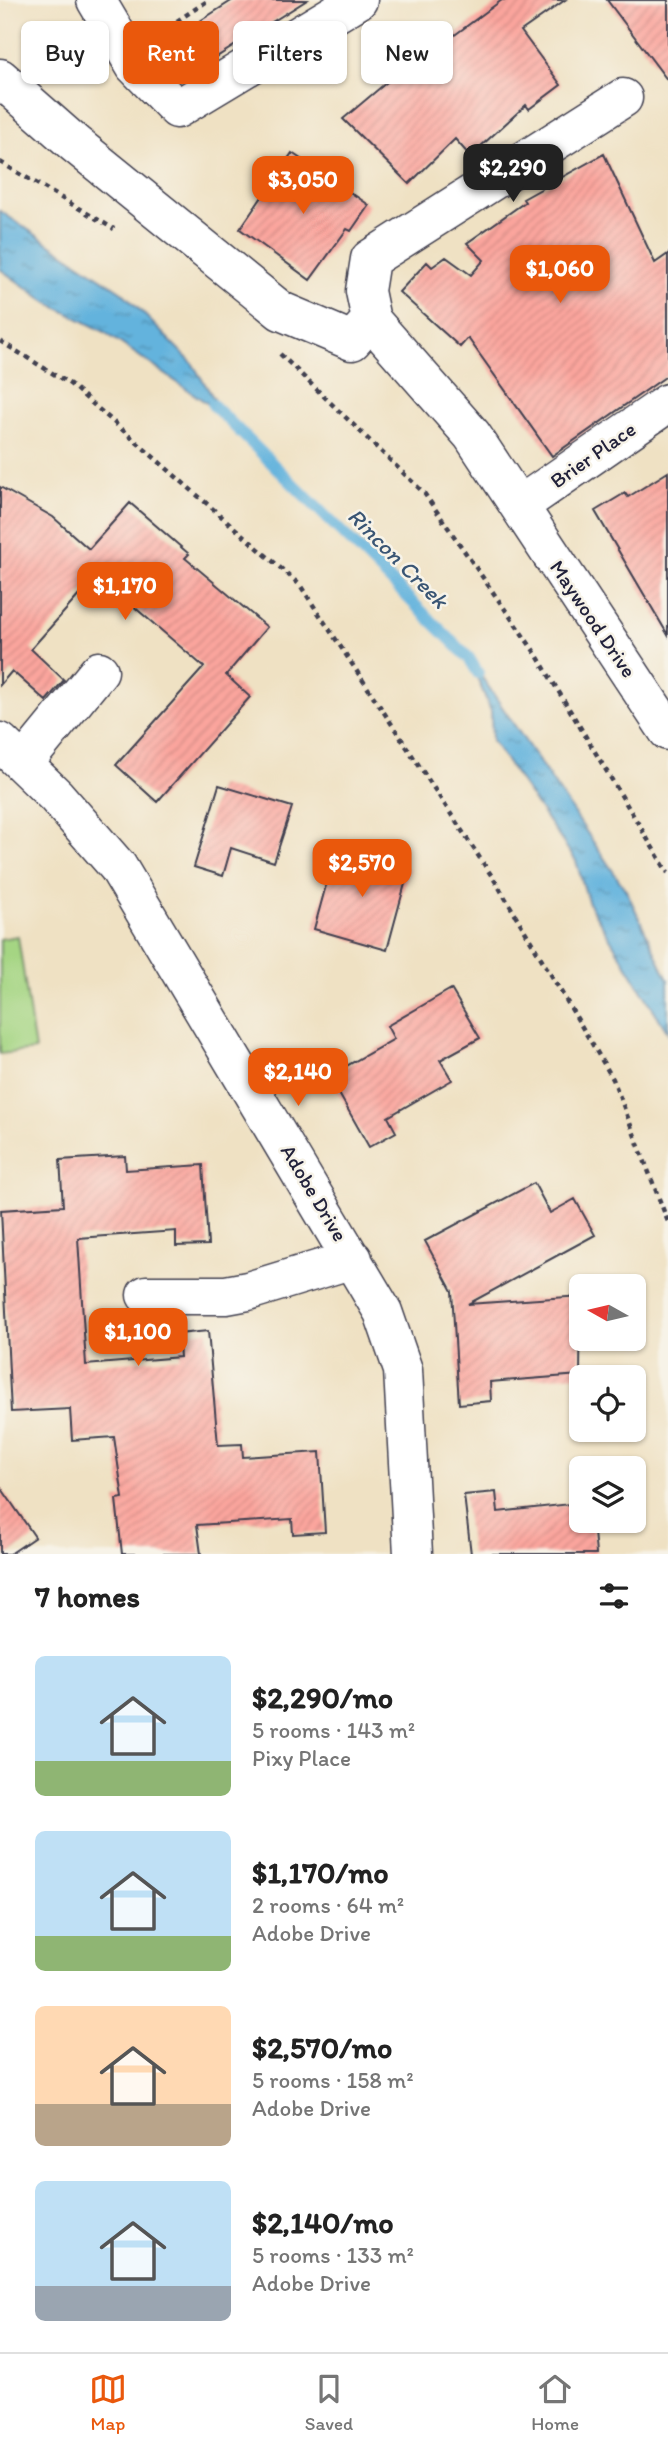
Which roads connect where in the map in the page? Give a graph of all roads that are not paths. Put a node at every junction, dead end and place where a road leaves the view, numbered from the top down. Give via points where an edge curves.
1 (96, 0) edge
2 (358, 0) edge
3 (0, 78) edge
4 (623, 98) dead end
5 (371, 320) junction
6 (668, 404) edge
7 (519, 506) junction
8 (99, 671) dead end
9 (668, 731) edge
10 (11, 753) edge
11 (353, 1259) junction
12 (146, 1295) dead end
13 (412, 1554) edge

1 - 2 street via 135,65 177,109
3 - 5 street via 281,311 352,341
4 - 5 street via 370,259 365,290
5 - 7 street, Maywood Drive via 472,435
6 - 7 street, Brier Place
7 - 9 street, Maywood Drive
8 - 10 street
10 - 11 street, Adobe Drive via 118,867
11 - 12 street via 226,1295
11 - 13 street, Adobe Drive via 383,1312 403,1370

